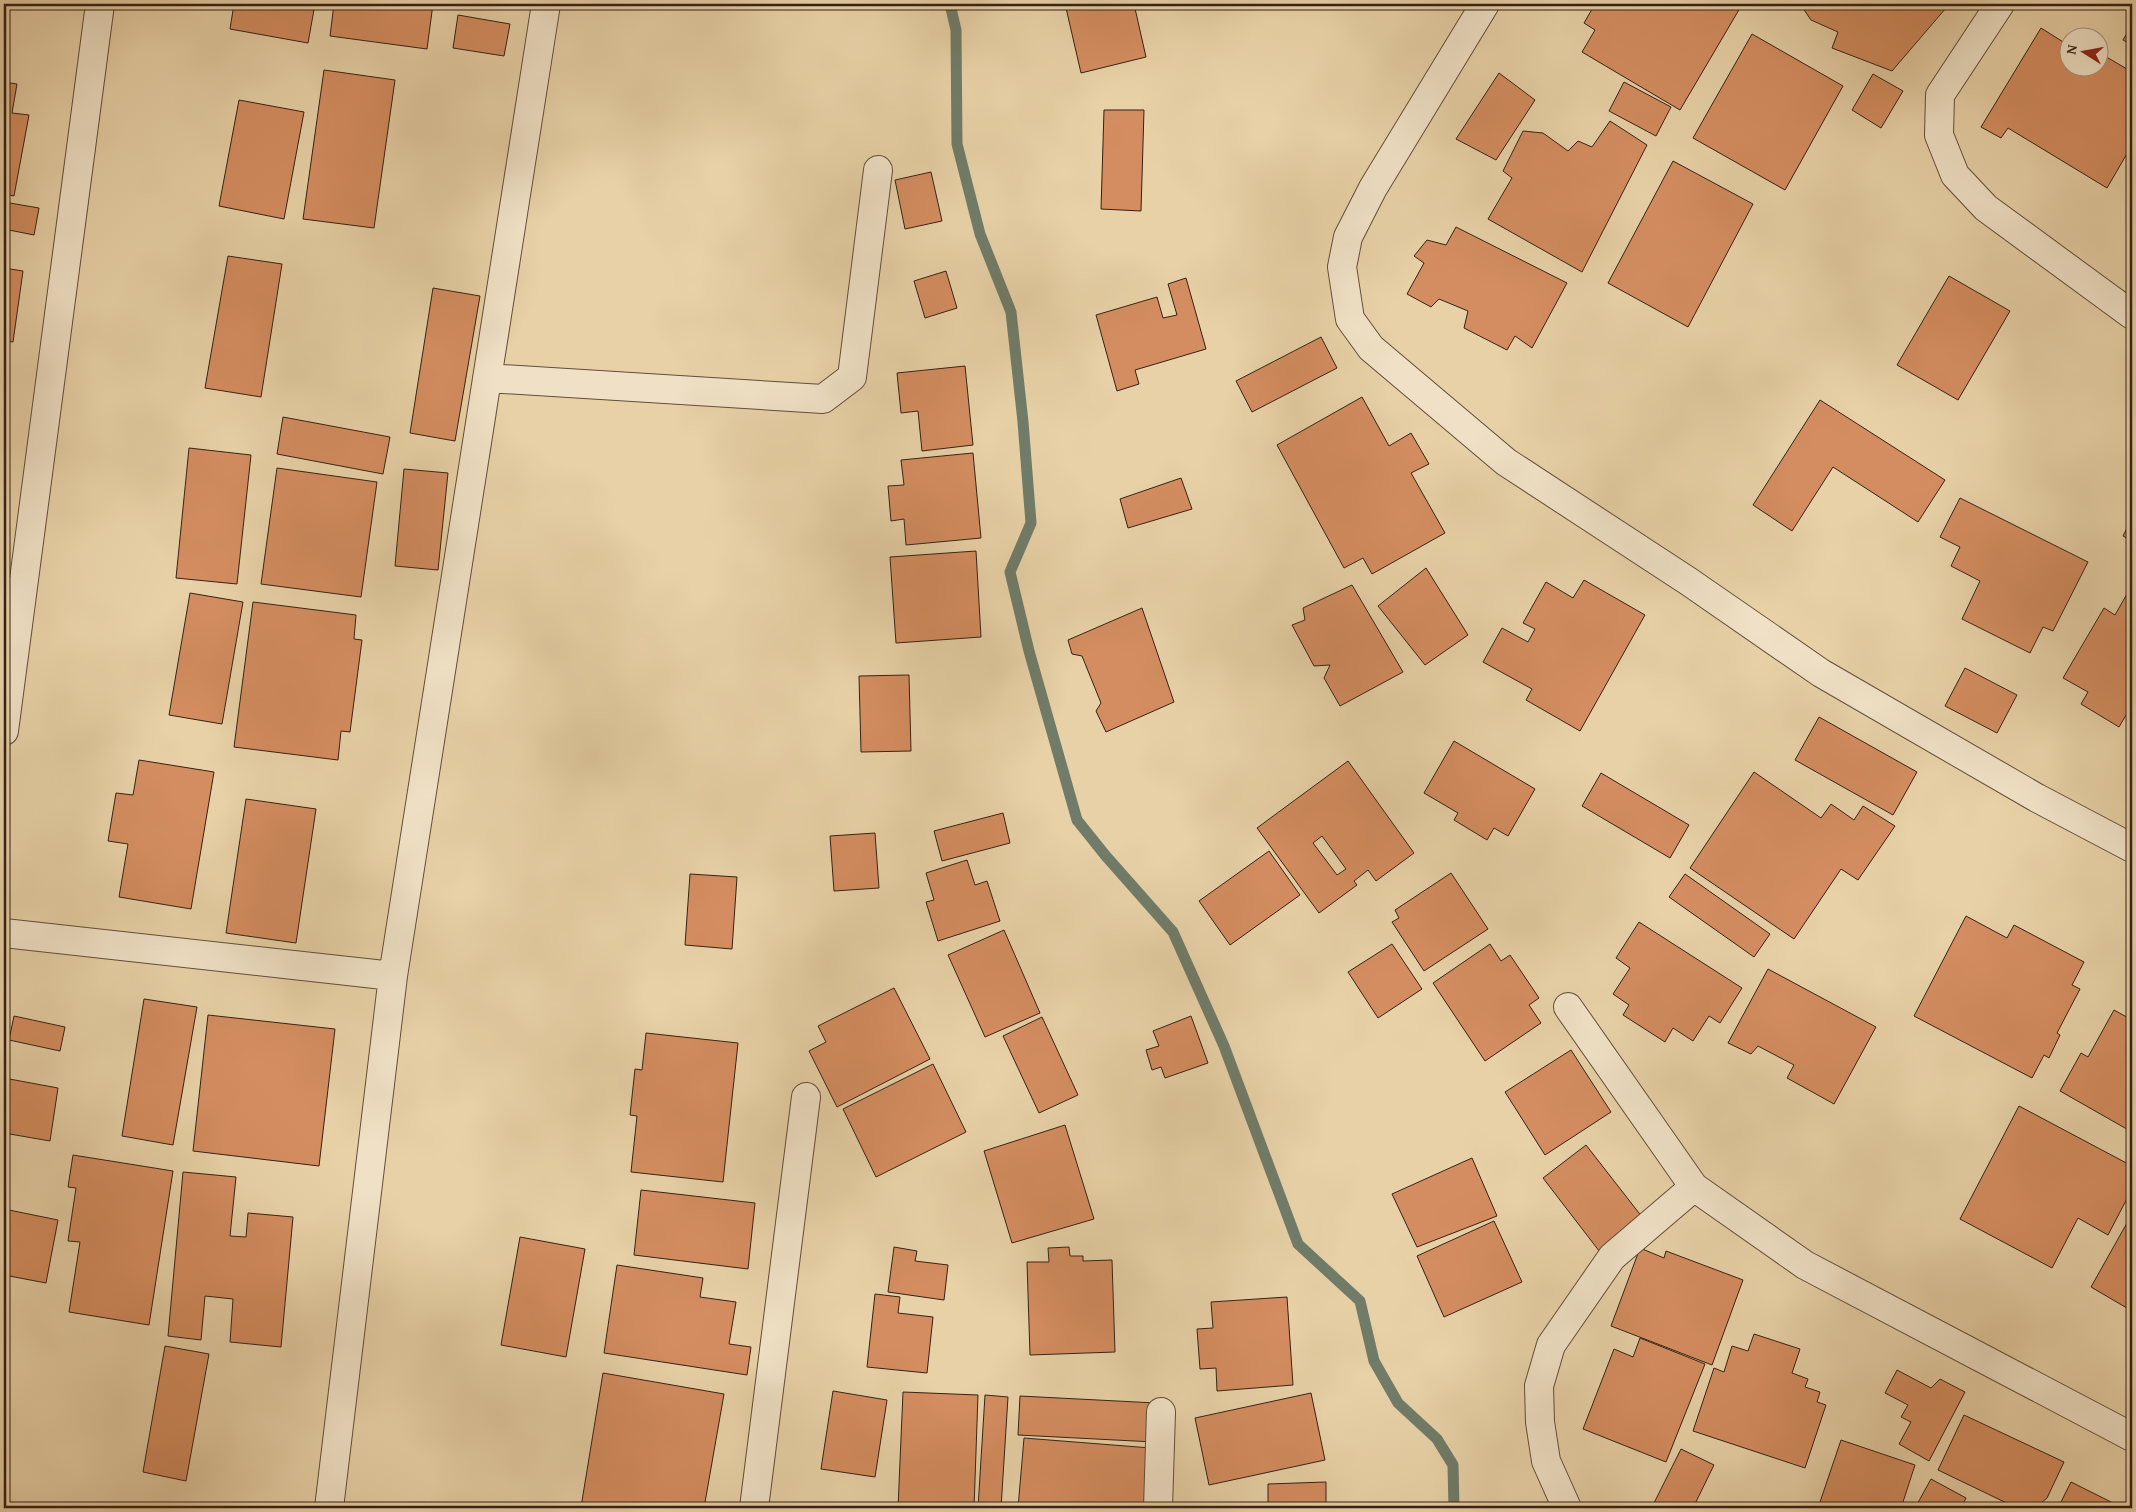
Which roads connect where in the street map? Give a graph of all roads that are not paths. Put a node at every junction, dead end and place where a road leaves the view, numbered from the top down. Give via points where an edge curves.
1 (100, 4) edge
2 (546, 4) edge
3 (1485, 4) edge
4 (2000, 4) edge
5 (878, 170) dead end
6 (2132, 315) edge
7 (487, 378) junction
8 (4, 731) edge
9 (2132, 848) edge
10 (4, 933) edge
11 (393, 976) junction
12 (1568, 1007) dead end
13 (806, 1097) dead end
14 (1694, 1187) junction
15 (1161, 1412) dead end
16 (2132, 1437) edge
17 (329, 1508) edge
18 (754, 1508) edge
19 (1158, 1508) edge
20 (1567, 1508) edge

1 - 8 street
2 - 7 street
3 - 9 street via 1373,188 1348,237 1342,267 1350,319 1371,348 1506,462 1822,672 2037,798
4 - 6 street via 1940,95 1939,135 1955,175 1986,208
5 - 7 street via 852,377 823,399
7 - 11 street
10 - 11 street
11 - 17 street
12 - 14 street
13 - 18 street
14 - 16 street via 1805,1265
14 - 20 street via 1612,1257 1551,1345 1539,1386 1540,1422 1546,1461
15 - 19 street

